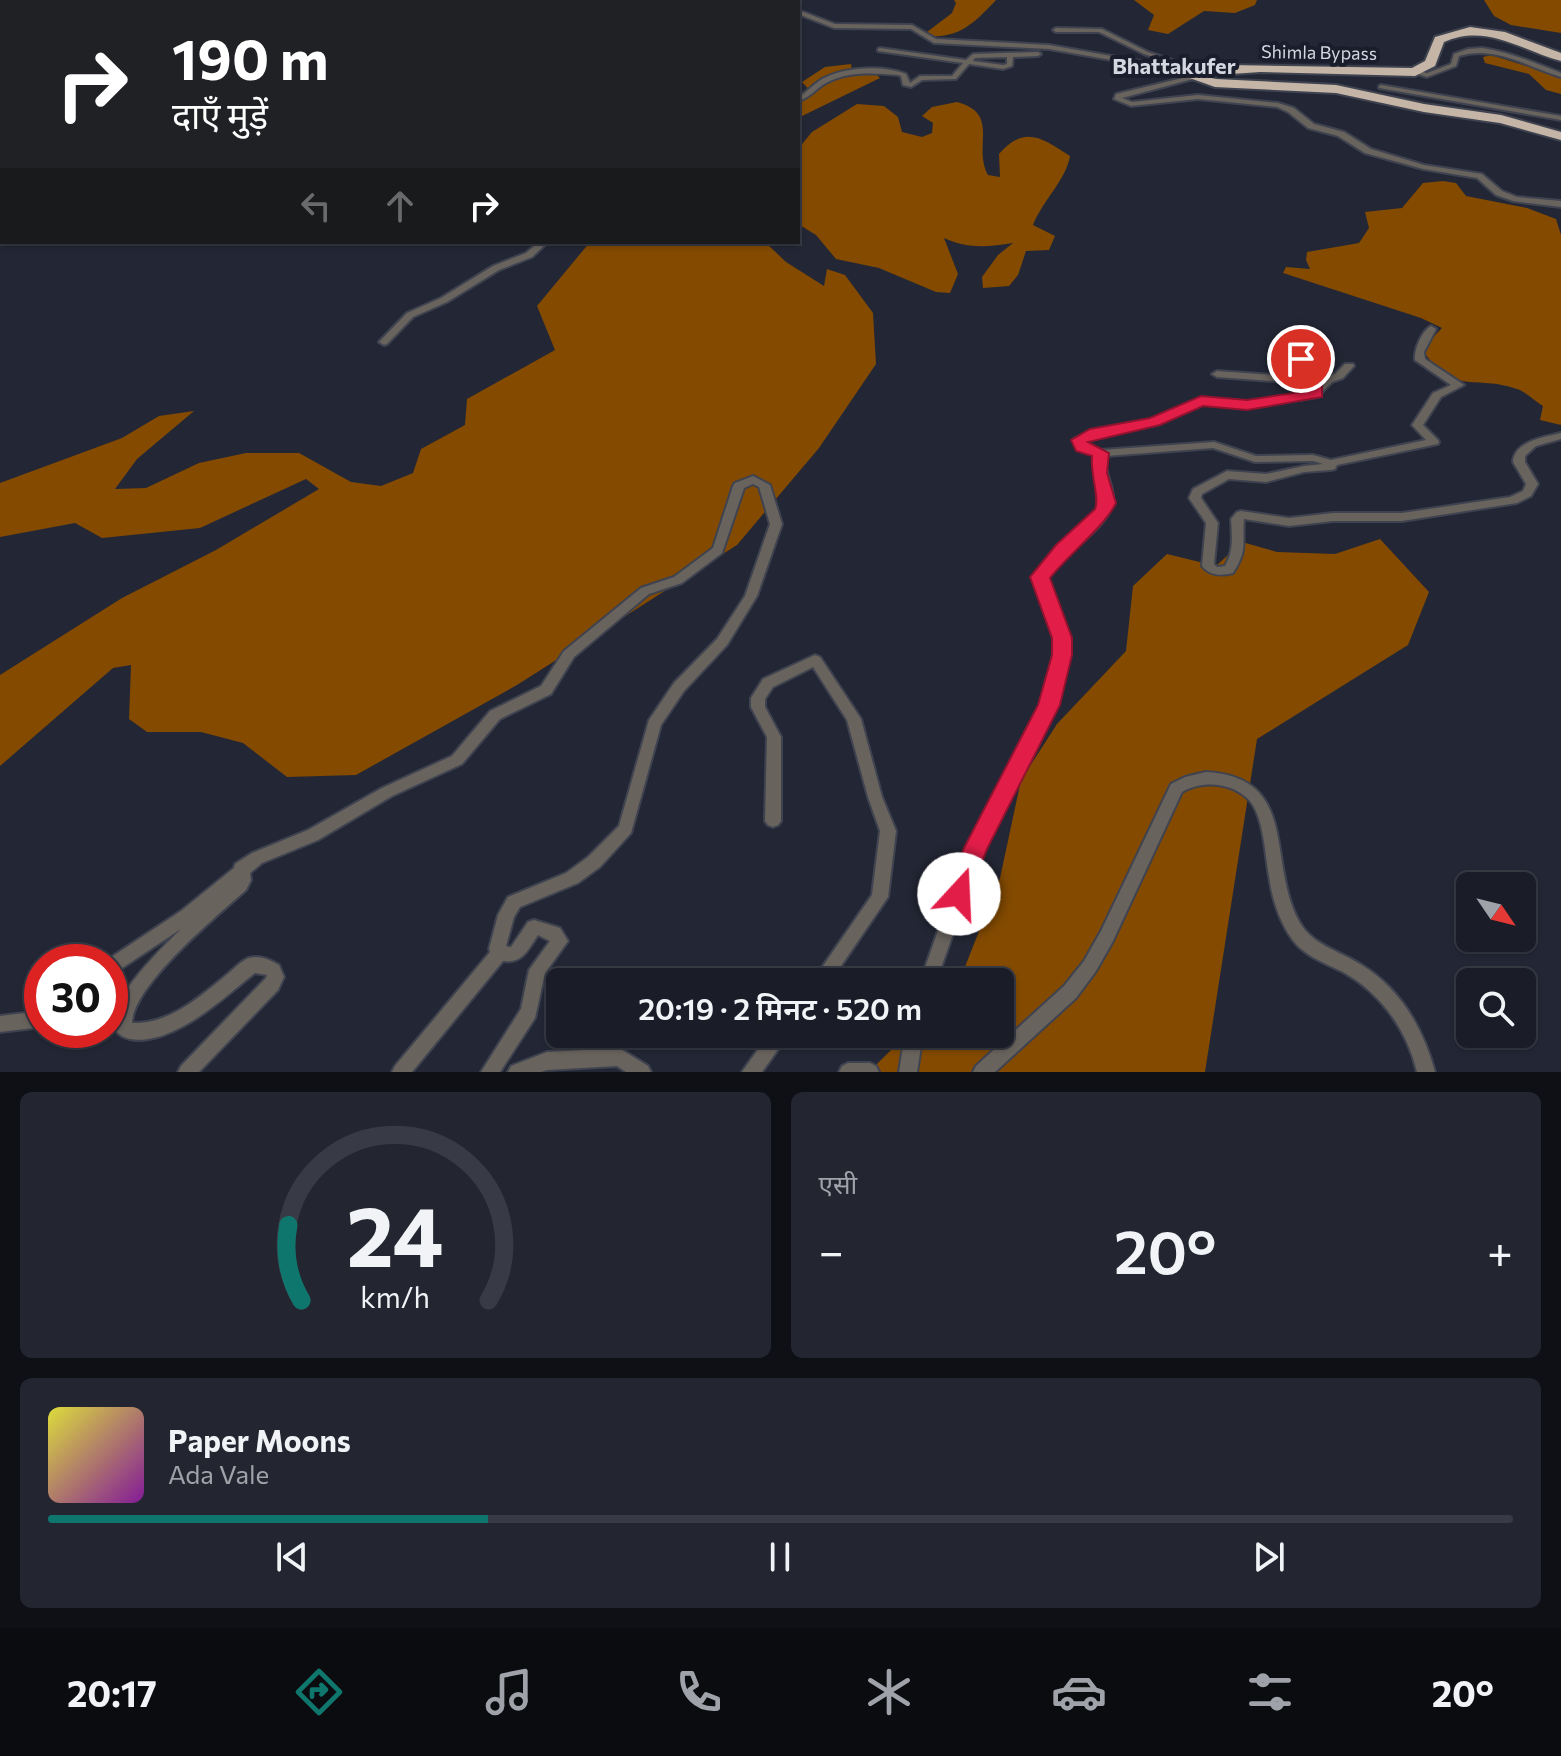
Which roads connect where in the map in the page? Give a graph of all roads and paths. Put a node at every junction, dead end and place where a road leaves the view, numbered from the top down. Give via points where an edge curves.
1 (612, 0) edge
2 (622, 0) edge
3 (800, 13) edge
4 (1056, 30) dead end
5 (880, 50) dead end
6 (1073, 53) junction
7 (1561, 57) edge
8 (967, 60) junction
9 (1415, 72) junction
10 (1194, 74) junction
11 (1561, 75) edge
12 (1381, 87) dead end
13 (800, 98) edge
14 (1463, 106) junction
15 (1561, 118) edge
16 (1561, 136) edge
17 (1561, 204) edge
18 (542, 244) edge
19 (1431, 329) dead end
20 (384, 342) dead end
21 (1349, 366) dead end
22 (1217, 374) dead end
23 (1316, 394) junction
24 (1561, 436) edge
25 (1101, 453) junction
26 (1331, 463) junction
27 (773, 821) dead end
28 (241, 869) junction
29 (500, 952) junction
30 (128, 955) edge
31 (830, 968) edge
32 (933, 968) edge
33 (24, 1021) edge
34 (0, 1024) edge
35 (769, 1048) edge
36 (912, 1048) edge
37 (187, 1072) edge
38 (401, 1072) edge
39 (490, 1072) edge
40 (517, 1072) edge
41 (642, 1072) edge
42 (751, 1072) edge
43 (848, 1072) edge
44 (870, 1072) edge
45 (908, 1072) edge
46 (982, 1072) edge
47 (1426, 1072) edge

1 - 2 street
3 - 6 street via 844,27 912,27 934,41
4 - 10 street via 1100,30
5 - 8 street
6 - 8 street
6 - 10 street
7 - 9 highway via 1511,37 1461,32 1439,40 1431,63
8 - 13 street via 954,78 920,78 911,85 899,73 853,73 829,80
9 - 10 highway, Shimla Bypass
9 - 11 street via 1440,72 1454,65 1456,55 1476,49
10 - 14 highway, Shimla Bypass via 1215,83 1336,89
10 - 17 street via 1118,99 1131,104 1198,97 1278,105 1311,126 1341,134 1382,156 1479,176 1516,199
12 - 14 street
14 - 15 street
14 - 16 highway, Shimla Bypass
18 - 20 street via 412,314
19 - 26 street via 1420,360 1459,385 1437,395 1417,425 1434,442
21 - 23 street
22 - 23 street via 1287,379 1300,360 1306,360 1315,365
23 - 25 street via 1247,405 1201,401 1155,422 1079,440 1082,448
24 - 26 street via 1532,444 1519,455 1532,484 1513,500 1402,517 1289,522 1244,514 1237,519 1240,547 1231,569 1209,568 1212,523 1195,498 1197,492 1224,476 1272,478
25 - 26 street via 1214,445 1255,459 1313,458
25 - 32 street via 1105,507 1040,577 1062,638 1049,705 975,848
27 - 31 street via 775,744 758,698 771,681 815,660 854,719 888,831 880,897
28 - 29 street via 457,760 495,715 546,690 569,654 645,591 678,580 712,555 723,540 739,486 759,482 768,491 776,530 758,580 727,634 654,724 626,829 572,878 514,902 497,946
28 - 30 street via 187,916
28 - 37 street via 240,885 148,974 121,1017 129,1031 150,1030 206,1005 252,965 273,970 272,984
29 - 38 street
29 - 39 street via 512,956 534,927 560,938 535,974 529,1012
33 - 34 street
35 - 42 street
36 - 45 street
40 - 41 street via 547,1061 619,1057
43 - 44 street
46 - 47 street via 1070,992 1107,936 1176,788 1206,777 1256,797 1293,928 1309,945 1390,996

